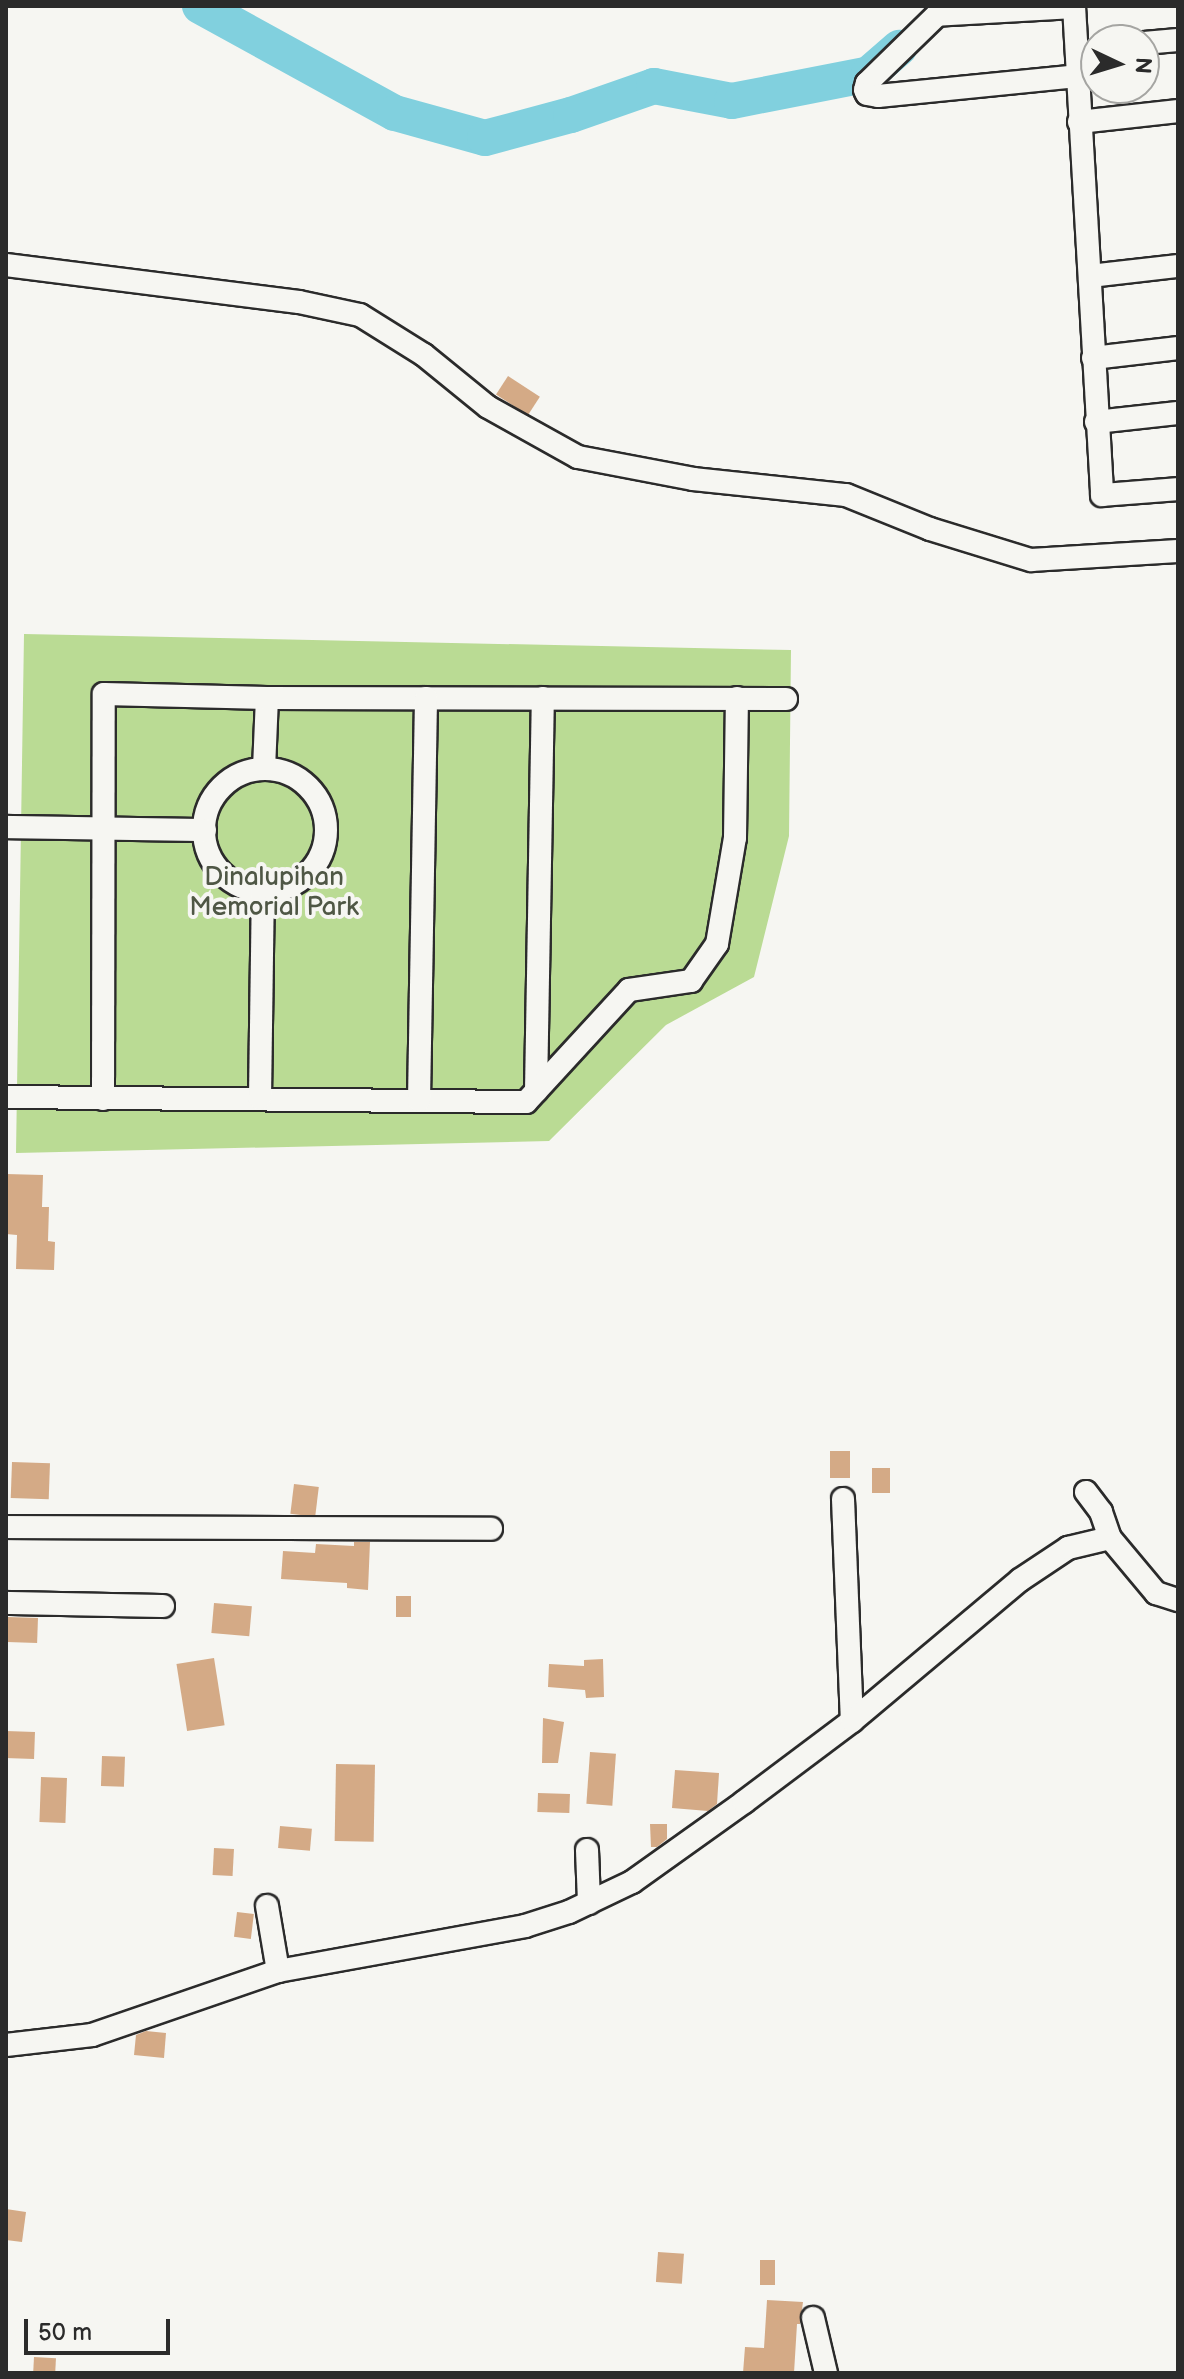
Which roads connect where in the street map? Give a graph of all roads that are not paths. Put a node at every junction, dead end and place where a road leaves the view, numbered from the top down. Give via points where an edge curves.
1 (1074, 6) edge
2 (942, 10) edge
3 (1080, 27) edge
4 (1080, 67) edge
5 (1077, 76) junction
6 (1178, 111) edge
7 (1079, 122) junction
8 (6, 265) edge
9 (1178, 266) edge
10 (1090, 276) junction
11 (1178, 348) edge
12 (1093, 358) junction
13 (1178, 413) edge
14 (1096, 422) junction
15 (1178, 489) edge
16 (1178, 551) edge
17 (267, 698) junction
18 (426, 698) junction
19 (543, 698) junction
20 (737, 698) junction
21 (786, 699) dead end
22 (264, 769) junction
23 (6, 827) edge
24 (104, 830) junction
25 (205, 830) junction
26 (263, 890) junction
27 (536, 1091) junction
28 (6, 1097) edge
29 (260, 1098) junction
30 (103, 1099) junction
31 (419, 1100) junction
32 (1086, 1492) dead end
33 (843, 1499) dead end
34 (6, 1527) edge
35 (491, 1529) dead end
36 (1110, 1538) junction
37 (1178, 1600) edge
38 (6, 1603) edge
39 (163, 1606) dead end
40 (852, 1721) junction
41 (587, 1850) dead end
42 (589, 1903) junction
43 (267, 1906) dead end
44 (278, 1971) junction
45 (6, 2045) edge
46 (813, 2318) dead end
47 (826, 2373) edge

1 - 2 street
1 - 3 street
2 - 5 street via 867,83 867,94
4 - 5 street
5 - 7 street
6 - 7 street
7 - 10 street
8 - 16 street via 299,302 360,315 424,355 488,407 578,457 693,479 846,495 930,529 1031,560
9 - 10 street
10 - 12 street
11 - 12 street
12 - 14 street
13 - 14 street
14 - 15 street via 1102,495
17 - 18 street
17 - 22 street
17 - 24 street via 104,694
18 - 19 street
18 - 31 street
19 - 20 street
19 - 27 street
20 - 21 street
20 - 27 street via 735,838 717,944 691,981 629,990
22 - 25 street via 228,781 212,798
22 - 26 street via 300,780 318,799 325,823 323,849 312,869 295,883
23 - 24 street
24 - 25 street
24 - 30 street
25 - 26 street via 214,865 231,881
26 - 29 street
27 - 31 street via 526,1102
28 - 30 street
29 - 30 street
29 - 31 street
32 - 36 street via 1101,1512
33 - 40 street
34 - 35 street
36 - 37 street via 1156,1593
36 - 40 street via 1068,1548 1020,1580
38 - 39 street
40 - 42 street via 632,1882
41 - 42 street
42 - 44 street via 525,1926
43 - 44 street
44 - 45 street via 92,2035
46 - 47 street

